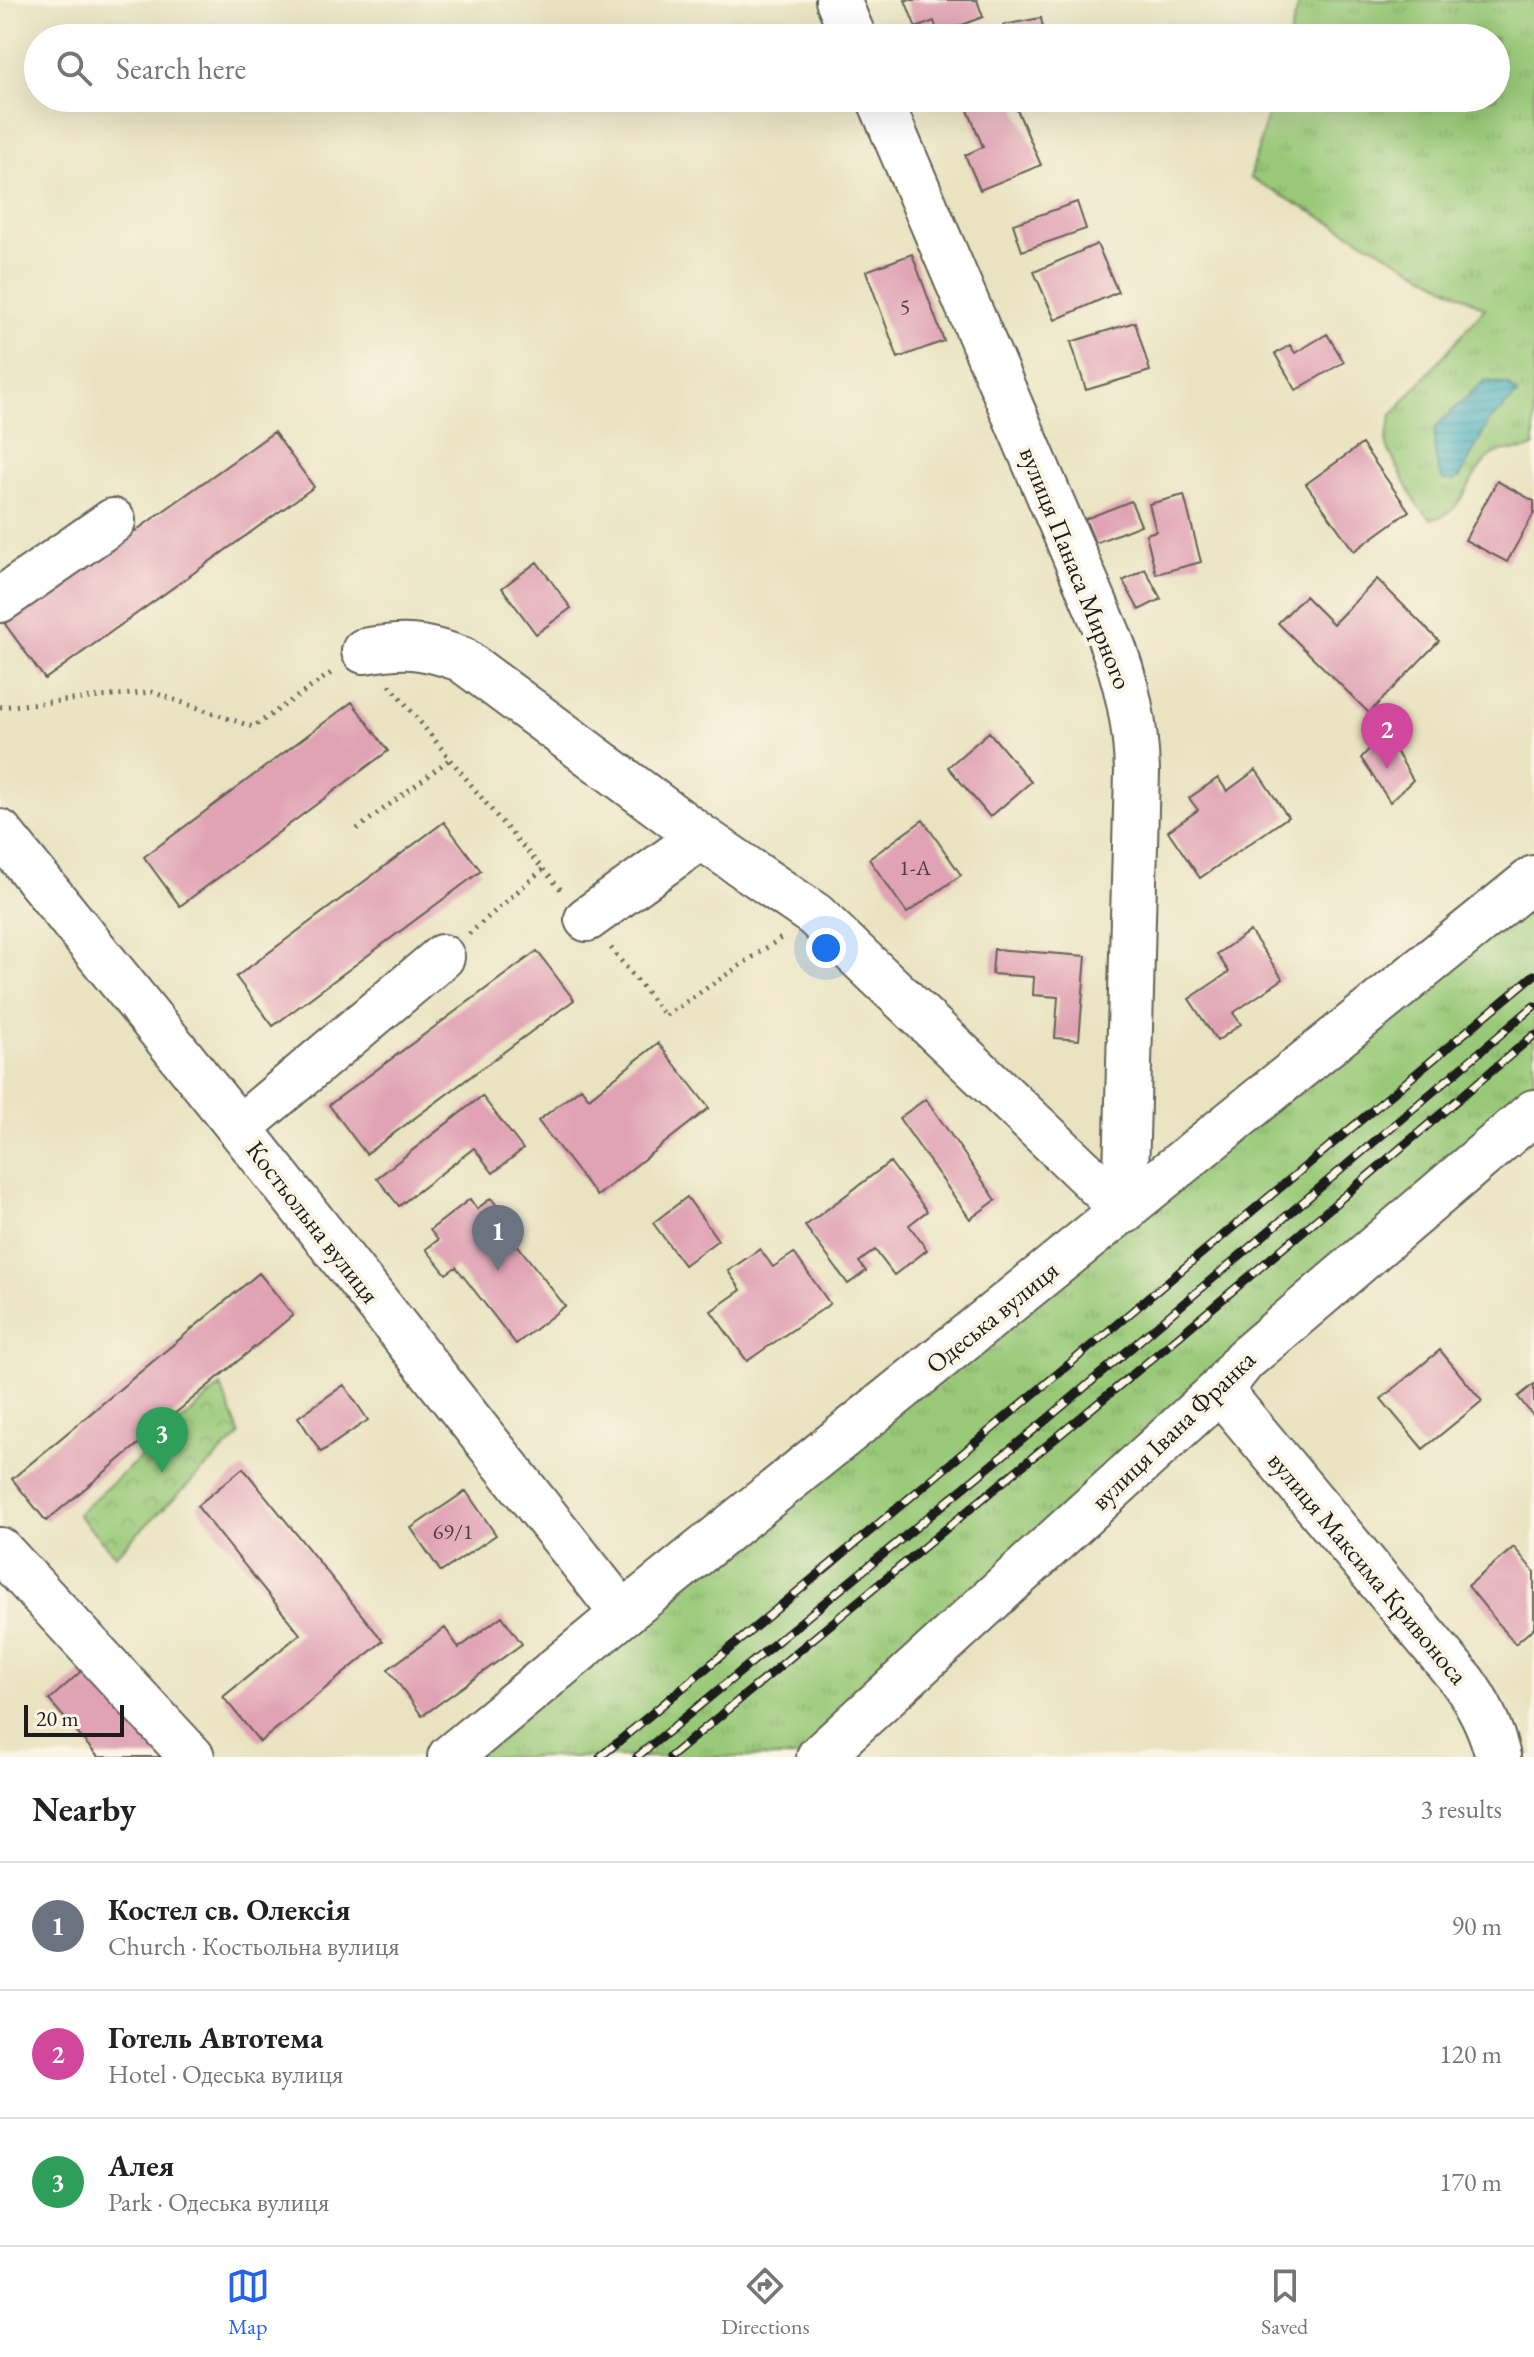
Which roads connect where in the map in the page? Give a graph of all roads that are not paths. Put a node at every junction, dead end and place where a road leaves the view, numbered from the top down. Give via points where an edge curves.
1 (838, 0) edge
2 (848, 24) edge
3 (885, 112) edge
4 (113, 521) dead end
5 (0, 600) edge
6 (364, 651) road end
7 (0, 832) edge
8 (701, 837) junction
9 (1534, 878) edge
10 (587, 919) road end
11 (442, 957) road end
12 (1534, 1112) edge
13 (239, 1128) junction
14 (1125, 1211) junction
15 (1220, 1390) junction
16 (0, 1550) edge
17 (623, 1614) junction
18 (192, 1757) edge
19 (450, 1757) edge
20 (819, 1757) edge
21 (1498, 1757) edge

1 - 2 street
3 - 14 street, вулиця Панаса Мирного via 1126,684 1137,772
4 - 5 street
6 - 8 street via 428,647 461,659
7 - 13 street, Костьольна вулиця
8 - 10 street
8 - 14 street via 815,915
9 - 14 street, Одеська вулиця
11 - 13 street
12 - 15 street, вулиця Івана Франка via 1244,1360
13 - 17 street, Костьольна вулиця
14 - 17 street, Одеська вулиця
15 - 20 street, вулиця Івана Франка
15 - 21 street, вулиця Максима Кривоноса via 1478,1701
16 - 18 street
17 - 19 street, Одеська вулиця

